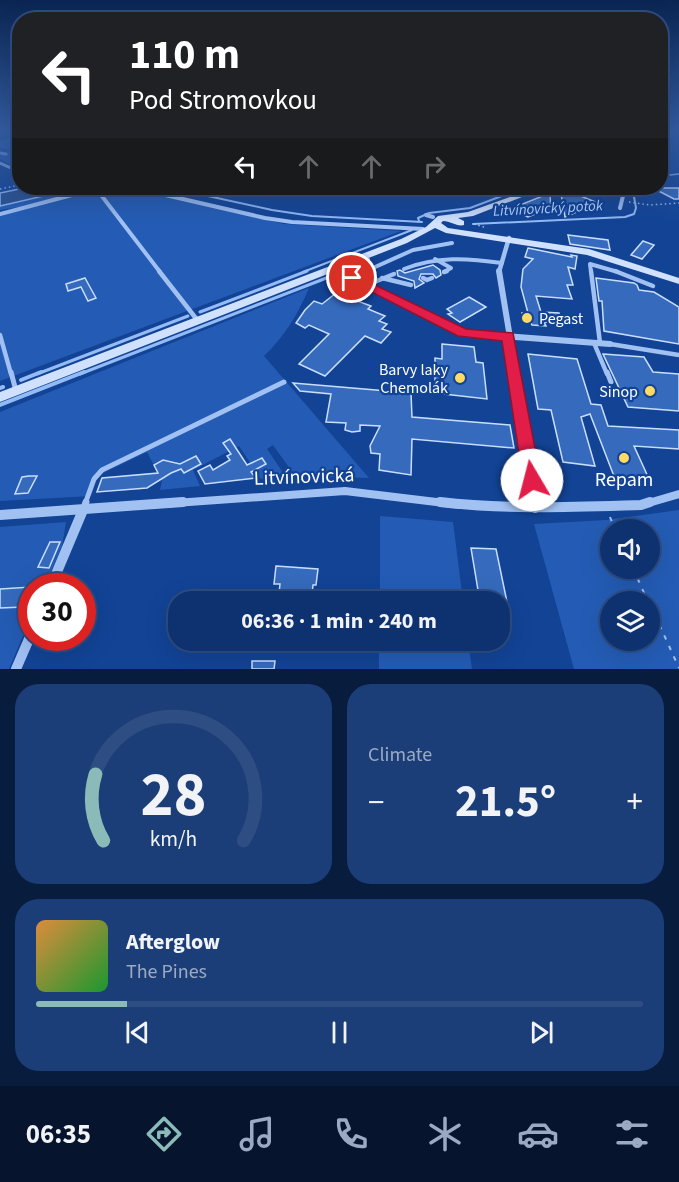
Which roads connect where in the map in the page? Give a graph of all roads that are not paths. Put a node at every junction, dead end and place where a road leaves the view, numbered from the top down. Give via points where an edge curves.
1 (71, 195) edge
2 (102, 195) edge
3 (167, 195) edge
4 (523, 195) edge
5 (623, 195) edge
6 (620, 208) dead end
7 (487, 209) junction
8 (0, 214) edge
9 (431, 218) junction
10 (447, 218) junction
11 (461, 224) junction
12 (423, 229) junction
13 (449, 230) junction
14 (479, 233) junction
15 (509, 238) junction
16 (404, 241) junction
17 (452, 243) dead end
18 (435, 258) junction
19 (502, 263) junction
20 (331, 268) junction
21 (408, 269) dead end
22 (444, 272) dead end
23 (394, 273) dead end
24 (352, 278) junction
25 (382, 278) junction
26 (400, 278) dead end
27 (432, 278) dead end
28 (423, 279) dead end
29 (392, 281) junction
30 (679, 281) edge
31 (366, 285) junction
32 (411, 285) dead end
33 (653, 286) dead end
34 (198, 321) junction
35 (0, 335) edge
36 (508, 337) junction
37 (597, 343) junction
38 (610, 344) joint
39 (679, 355) edge
40 (284, 382) dead end
41 (610, 382) dead end
42 (16, 391) junction
43 (0, 397) edge
44 (679, 494) edge
45 (536, 508) junction
46 (83, 510) junction
47 (0, 515) edge
48 (56, 573) edge
49 (24, 651) edge
50 (16, 669) edge

1 - 8 lane
2 - 34 lane
3 - 12 lane via 274,219
4 - 7 main road
5 - 6 lane
7 - 9 main road
7 - 10 main road
7 - 11 main road
9 - 10 main road
9 - 12 main road
9 - 13 main road via 439,228
9 - 16 main road via 426,231
10 - 11 main road
11 - 13 main road via 459,229
11 - 14 main road
12 - 16 main road
13 - 14 main road
13 - 16 main road
14 - 15 main road
15 - 19 street
15 - 30 main road via 589,252
16 - 20 main road
17 - 24 lane via 416,248
18 - 19 lane
18 - 21 lane
18 - 22 lane via 451,268
19 - 36 street via 498,274
20 - 24 street
20 - 34 main road
23 - 25 lane
24 - 31 street
25 - 29 lane
25 - 31 lane
26 - 29 lane
27 - 28 lane
29 - 32 lane
31 - 36 street via 463,333
33 - 37 lane via 590,264
34 - 42 main road
35 - 42 lane
36 - 37 street
36 - 45 street
37 - 38 street
37 - 41 lane
38 - 39 lane
40 - 46 lane via 102,470 94,479
42 - 43 main road
44 - 45 street, Litvínovická via 641,505
45 - 46 street, Litvínovická via 480,507 345,491
46 - 47 street, Litvínovická
46 - 48 street
49 - 50 street

